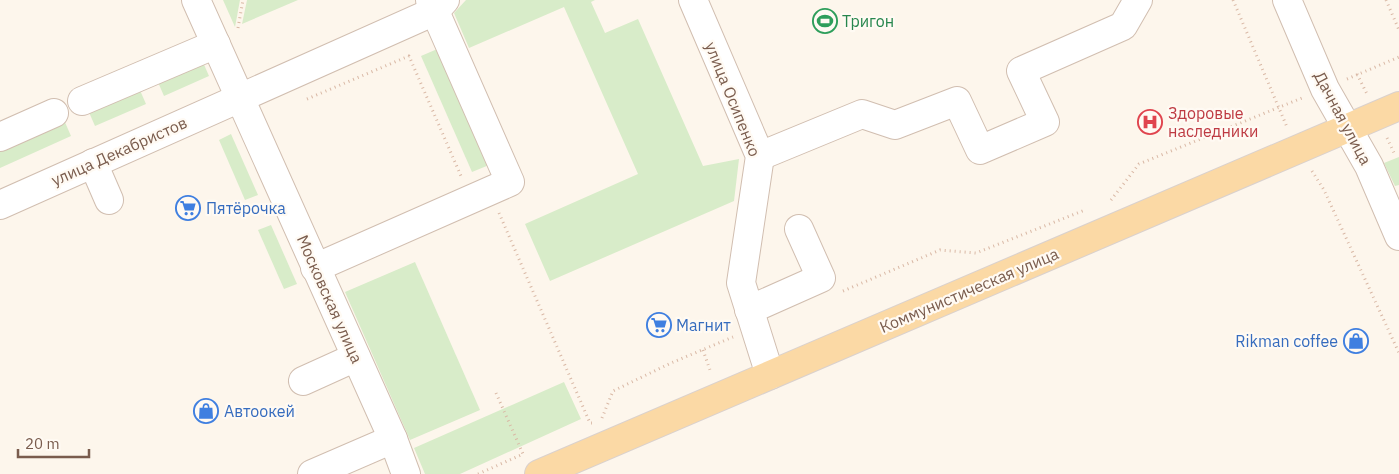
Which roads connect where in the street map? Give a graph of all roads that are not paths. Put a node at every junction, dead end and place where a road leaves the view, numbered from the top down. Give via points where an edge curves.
1 (196, 0) edge
2 (693, 0) edge
3 (1138, 0) edge
4 (1287, 0) edge
5 (437, 4) edge
6 (216, 44) junction
7 (239, 97) junction
8 (82, 101) dead end
9 (1399, 106) edge
10 (54, 113) dead end
11 (1346, 128) junction
12 (0, 137) edge
13 (760, 156) junction
14 (93, 163) junction
15 (109, 200) dead end
16 (0, 206) edge
17 (799, 229) dead end
18 (1399, 236) edge
19 (315, 268) junction
20 (752, 319) junction
21 (356, 357) junction
22 (770, 375) junction
23 (303, 382) dead end
24 (393, 439) junction
25 (531, 464) edge
26 (312, 474) edge
27 (406, 474) edge

1 - 6 street, Московская улица
2 - 13 street, улица Осипенко
3 - 13 street via 1123,26 1021,71 1044,122 980,150 957,101 895,125 862,114
4 - 11 street, Дачная улица via 1325,89
5 - 7 street, улица Декабристов
5 - 19 street via 510,182
6 - 7 street, Московская улица
6 - 8 street
7 - 14 street, улица Декабристов
7 - 19 street, Московская улица
9 - 11 main road, Коммунистическая улица
10 - 12 street
11 - 18 street, Дачная улица via 1369,166
11 - 22 main road, Коммунистическая улица
13 - 20 street, улица Осипенко via 741,283
14 - 15 street
14 - 16 street, улица Декабристов
17 - 20 street via 821,278
19 - 21 street, Московская улица
20 - 22 street, улица Осипенко
21 - 23 street
21 - 24 street, Московская улица
22 - 25 main road, Коммунистическая улица
24 - 26 street
24 - 27 street, Московская улица

